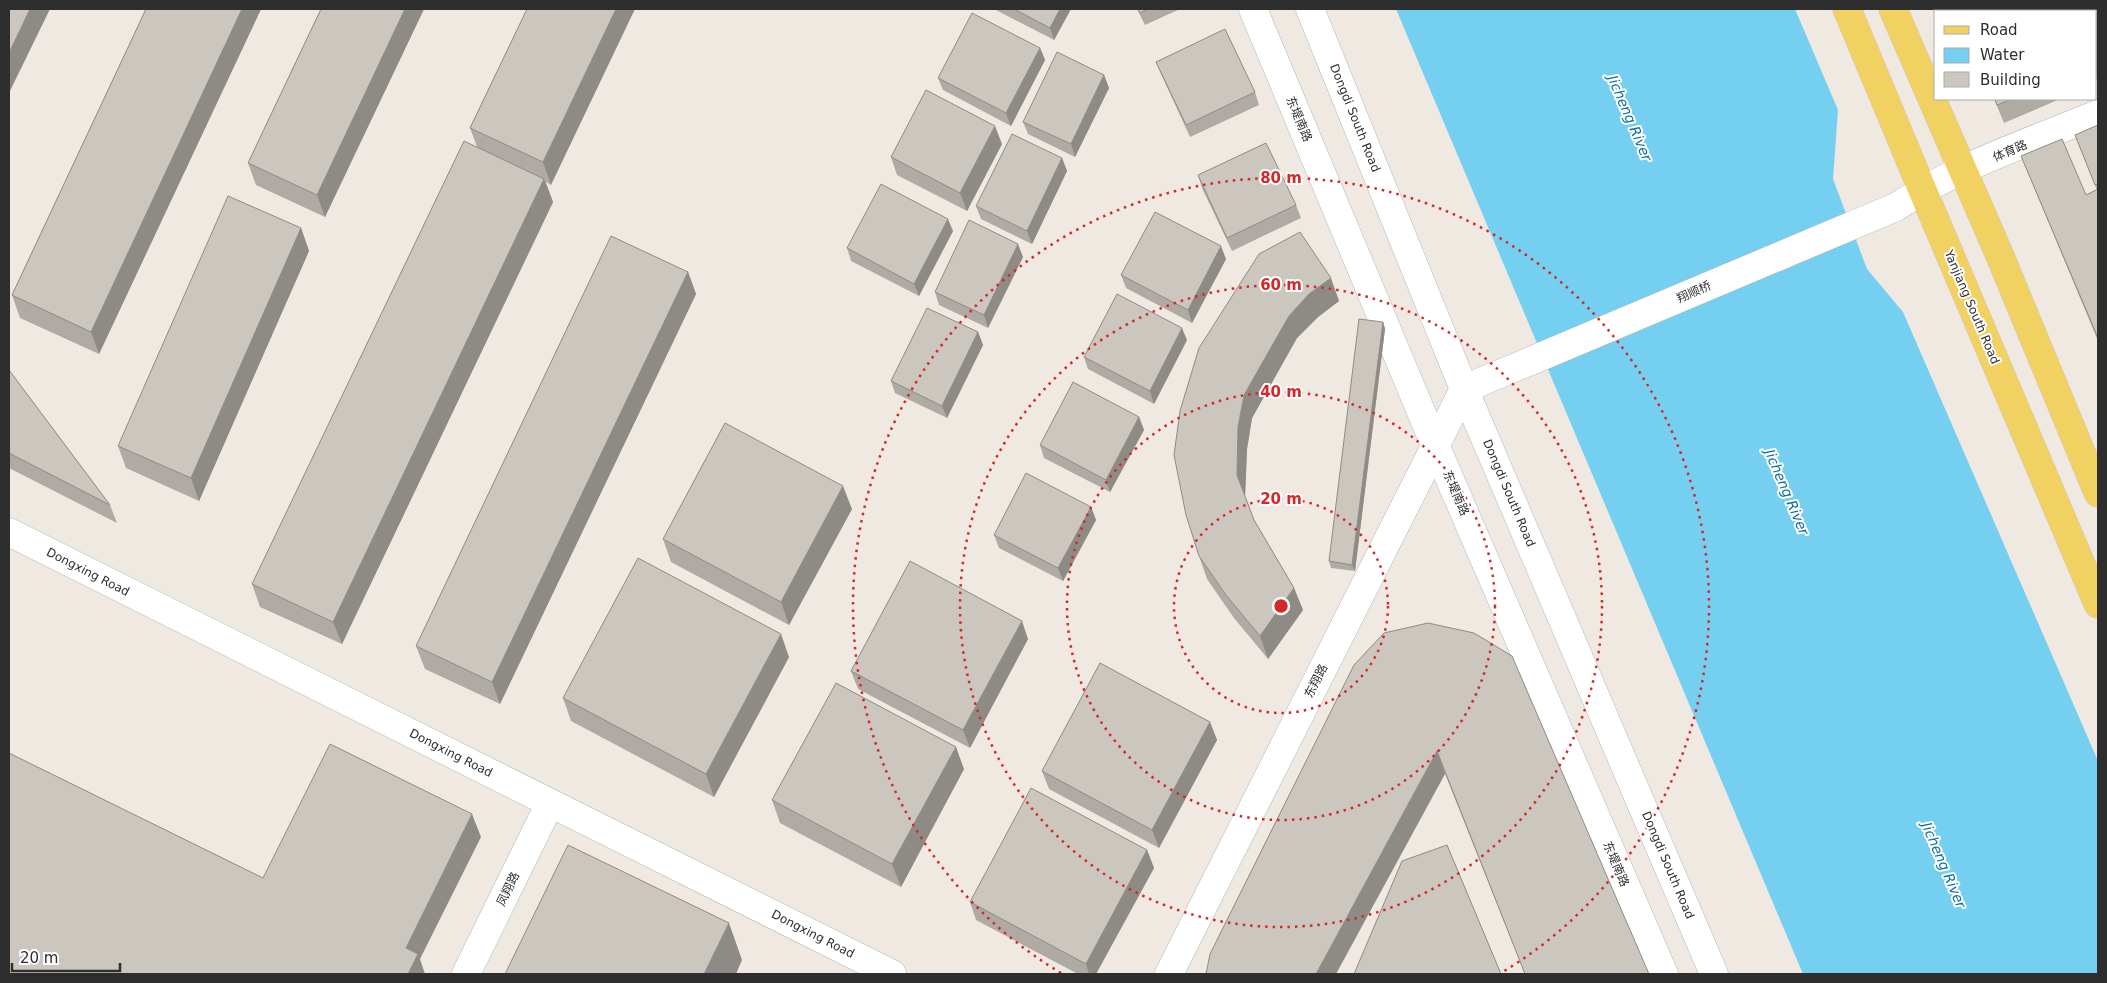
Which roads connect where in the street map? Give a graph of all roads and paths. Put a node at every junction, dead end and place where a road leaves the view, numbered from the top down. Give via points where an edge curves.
1 (1253, 9) edge
2 (1310, 9) edge
3 (1847, 9) edge
4 (1893, 9) edge
5 (2098, 114) edge
6 (1962, 170) junction
7 (1922, 190) junction
8 (1464, 389) junction
9 (1435, 445) junction
10 (2098, 493) edge
11 (9, 532) edge
12 (2098, 604) edge
13 (550, 803) junction
14 (466, 974) edge
15 (892, 974) edge
16 (1169, 974) edge
17 (1664, 974) edge
18 (1714, 974) edge

1 - 9 street, 东堤南路
2 - 8 street, Dongdi South Road
3 - 7 main road, Yanjiang South Road
4 - 6 main road
5 - 6 street, 体育路
6 - 7 street, 体育路
6 - 10 main road
7 - 8 street, 翔顺桥 via 1896,207
7 - 12 main road, Yanjiang South Road
8 - 9 street, 东翔路
8 - 18 street, Dongdi South Road
9 - 16 street, 东翔路
9 - 17 street, 东堤南路
11 - 13 street, Dongxing Road
13 - 14 street, 凤翔路
13 - 15 street, Dongxing Road

